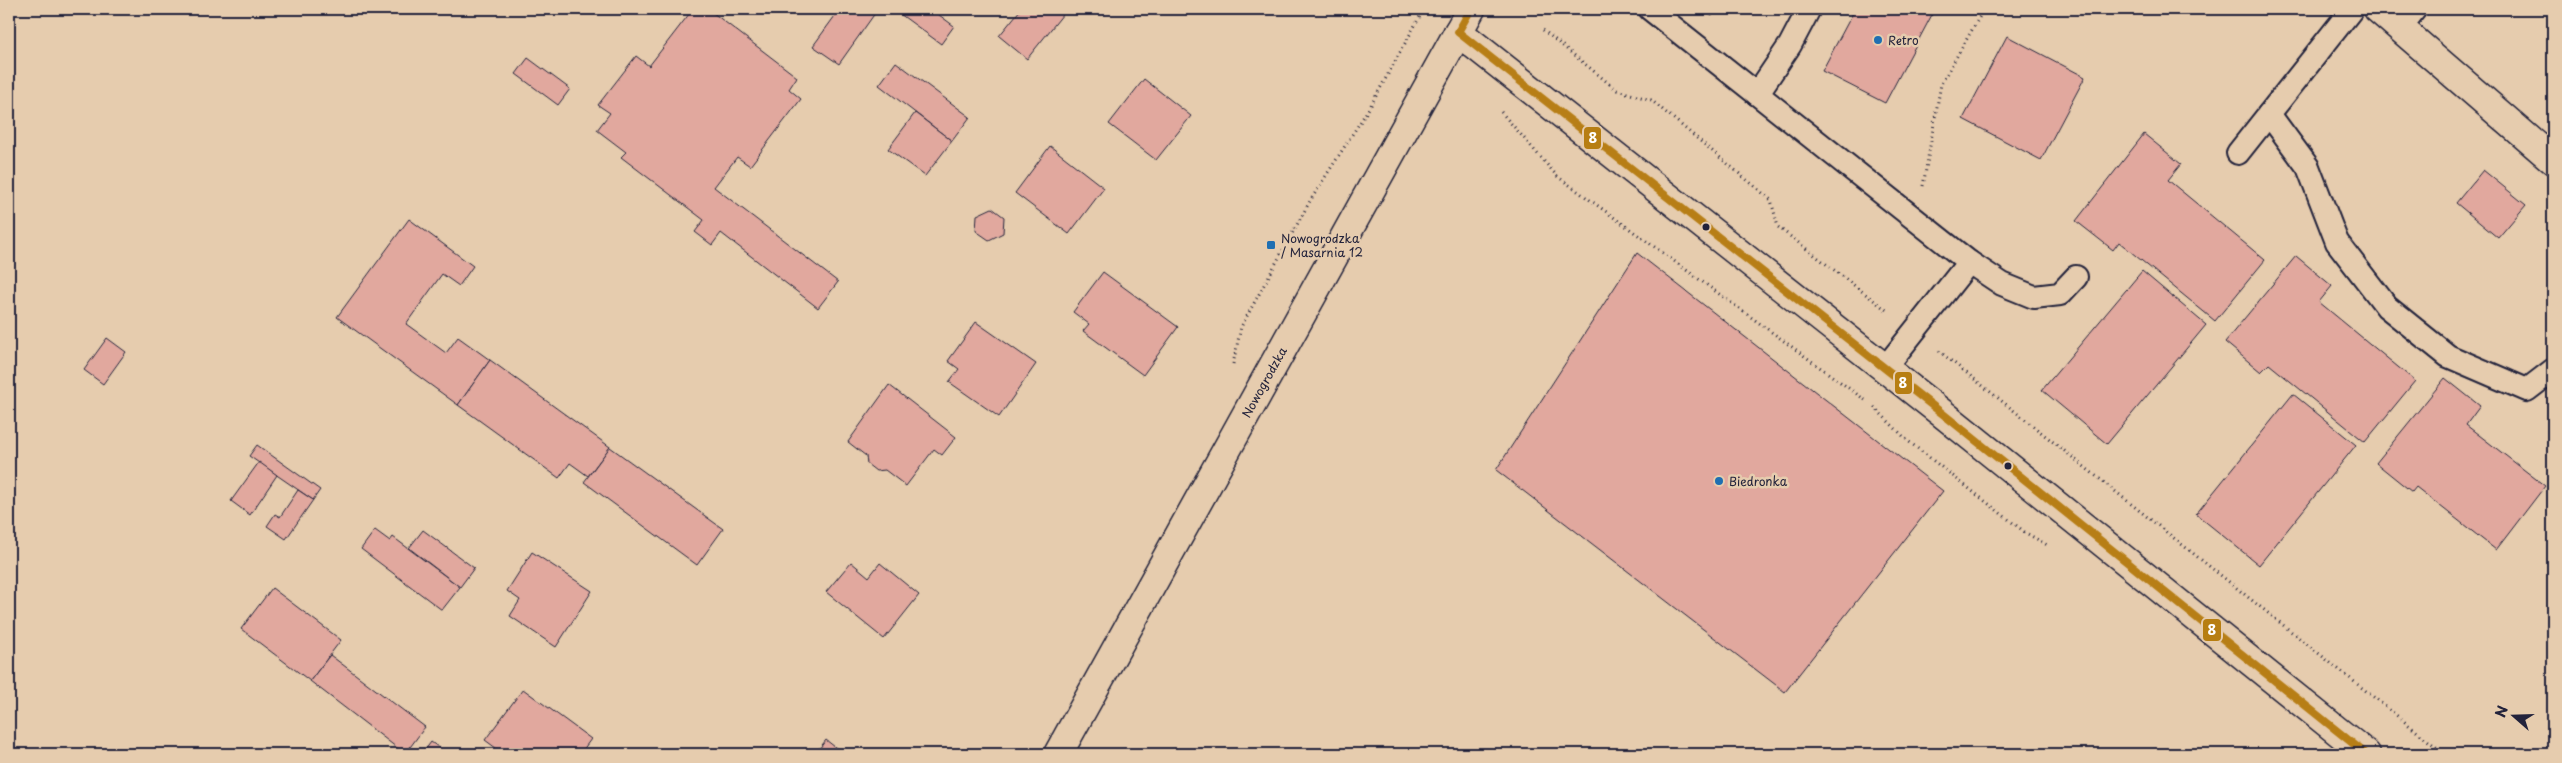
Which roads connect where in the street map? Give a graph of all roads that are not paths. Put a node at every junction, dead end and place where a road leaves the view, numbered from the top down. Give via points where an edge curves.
1 (1650, 9) edge
2 (1809, 9) edge
3 (2352, 9) edge
4 (2378, 9) edge
5 (2407, 19) edge
6 (1464, 20) edge
7 (1757, 94) junction
8 (2269, 114) junction
9 (2238, 153) dead end
10 (2553, 160) edge
11 (1969, 262) junction
12 (2076, 277) dead end
13 (1885, 368) junction
14 (2553, 370) edge
15 (1058, 754) edge
16 (2366, 754) edge

1 - 7 lane
2 - 7 lane via 1790,45
3 - 8 lane
4 - 5 street
5 - 10 street
6 - 13 street
6 - 15 street, Nowogrodzka
7 - 11 lane
8 - 9 lane
8 - 14 lane via 2308,167 2337,242 2387,307 2448,356 2527,390
11 - 12 lane via 2002,284 2034,297 2060,294
11 - 13 lane
13 - 16 street

